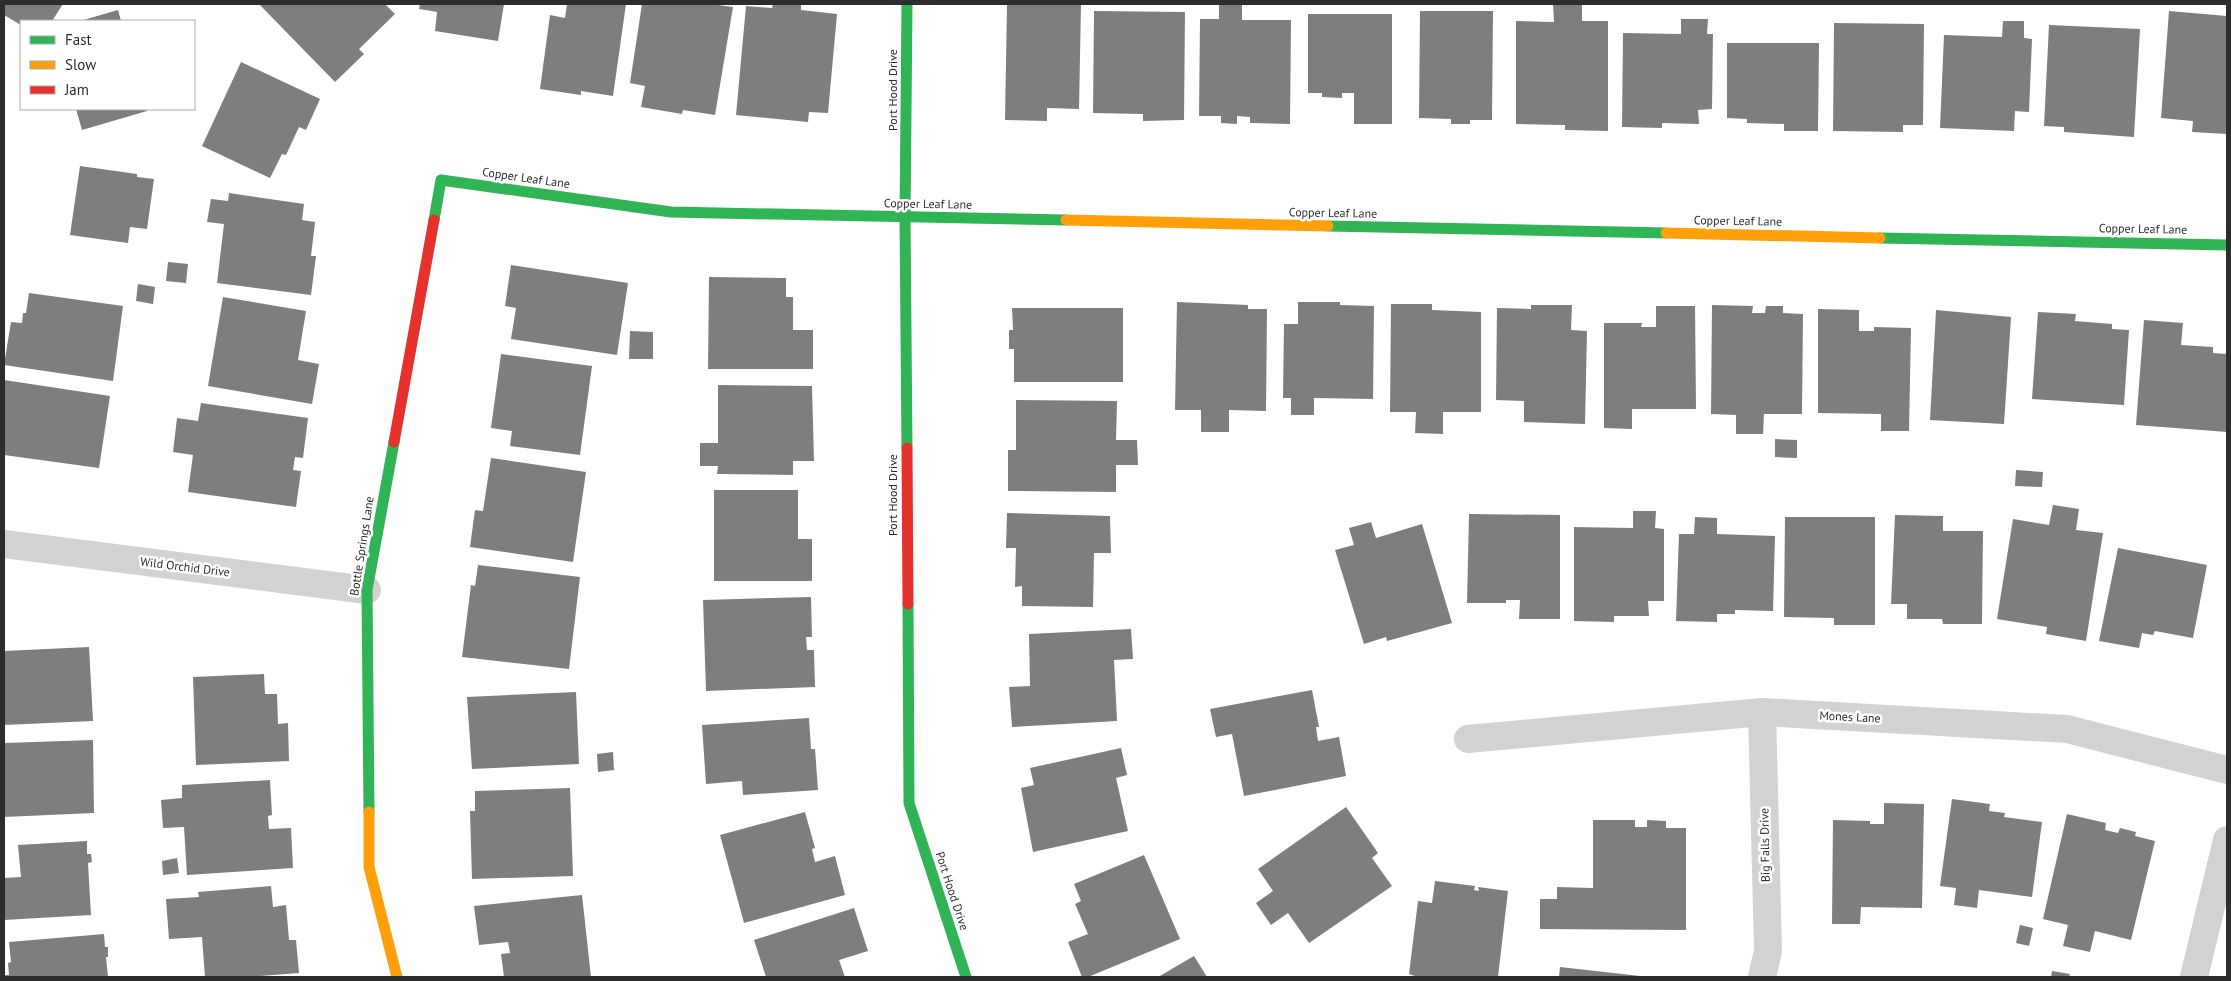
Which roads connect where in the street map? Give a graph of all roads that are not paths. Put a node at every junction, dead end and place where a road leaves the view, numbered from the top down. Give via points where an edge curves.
1 (907, 4) edge
2 (441, 180) joint
3 (905, 218) junction
4 (2227, 245) edge
5 (4, 544) edge
6 (367, 590) junction
7 (1762, 712) junction
8 (1468, 739) dead end
9 (2227, 770) edge
10 (2227, 840) edge
11 (396, 977) edge
12 (966, 977) edge
13 (1762, 977) edge
14 (2194, 977) edge

1 - 3 street, Port Hood Drive
2 - 3 street, Copper Leaf Lane via 671,212
2 - 6 street, Bottle Springs Lane
3 - 4 street, Copper Leaf Lane
3 - 12 street, Port Hood Drive via 909,803
5 - 6 street, Wild Orchid Drive
6 - 11 street, Bottle Springs Lane via 369,867
7 - 8 street, Mones Lane
7 - 9 street, Mones Lane via 2067,729
7 - 13 street, Big Falls Drive via 1768,951
10 - 14 street

